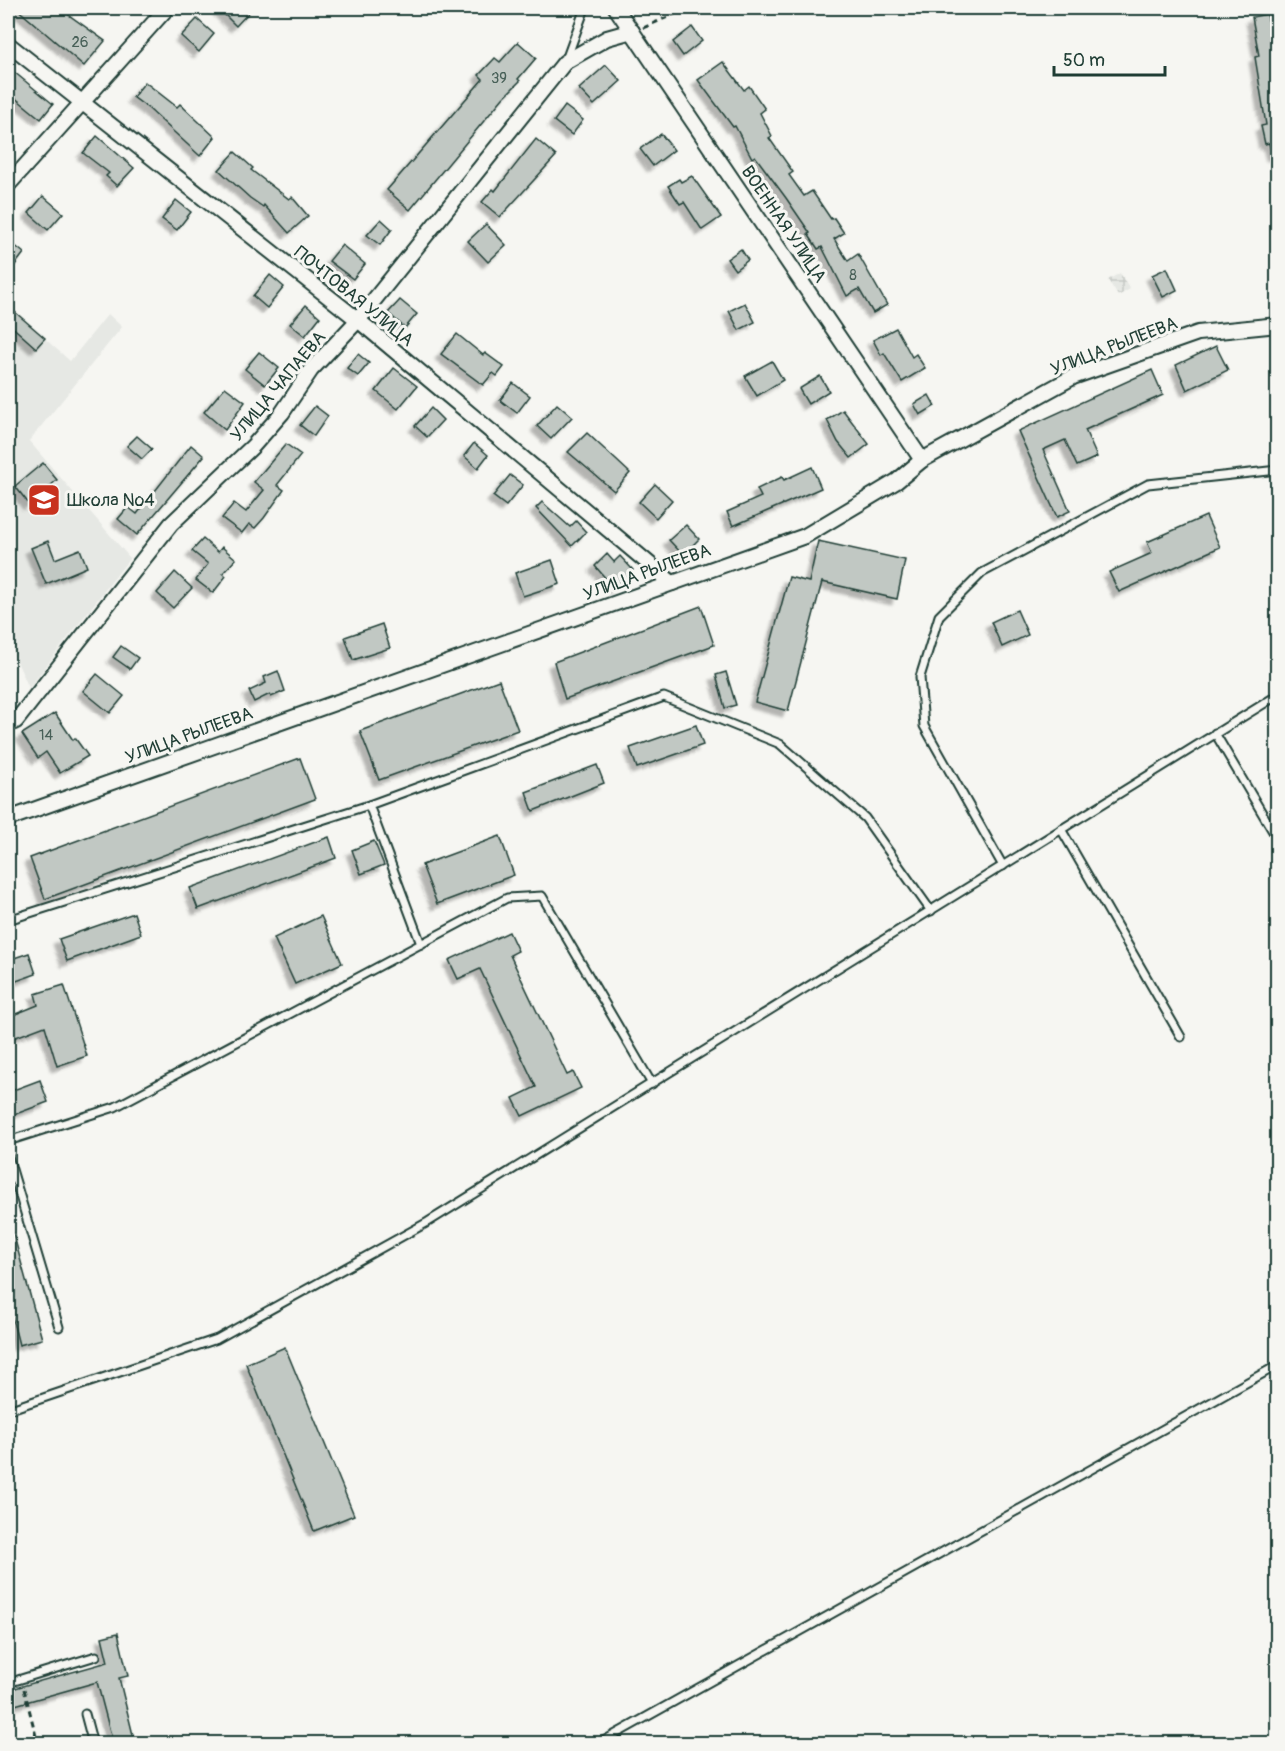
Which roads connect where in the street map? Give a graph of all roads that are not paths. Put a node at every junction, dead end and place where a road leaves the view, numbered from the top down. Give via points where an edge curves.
1 (167, 8) edge
2 (585, 8) edge
3 (616, 8) edge
4 (632, 31) junction
5 (8, 44) edge
6 (565, 62) junction
7 (83, 103) junction
8 (8, 185) edge
9 (358, 320) junction
10 (1278, 325) edge
11 (922, 460) junction
12 (1278, 470) edge
13 (672, 582) junction
14 (1278, 696) edge
15 (8, 724) edge
16 (1215, 733) junction
17 (369, 805) junction
18 (8, 819) edge
19 (1061, 830) junction
20 (1278, 840) edge
21 (1003, 866) junction
22 (931, 911) junction
23 (8, 920) edge
24 (422, 944) junction
25 (1181, 1037) dead end
26 (652, 1084) junction
27 (8, 1141) edge
28 (8, 1156) edge
29 (59, 1327) dead end
30 (1278, 1365) edge
31 (8, 1410) edge
32 (96, 1656) dead end
33 (8, 1683) edge
34 (85, 1714) dead end
35 (93, 1743) edge
36 (598, 1743) edge

1 - 7 street
2 - 6 lane
3 - 4 street, ВОЕННАЯ УЛИЦА
4 - 6 street, УЛИЦА ЧАПАЕВА via 607,38
4 - 11 street, ВОЕННАЯ УЛИЦА
5 - 7 street, ПОЧТОВАЯ УЛИЦА
6 - 9 street, УЛИЦА ЧАПАЕВА
7 - 8 street
7 - 9 street, ПОЧТОВАЯ УЛИЦА
9 - 13 street, ПОЧТОВАЯ УЛИЦА
9 - 15 street, УЛИЦА ЧАПАЕВА via 311,369 282,413 253,446 171,525 16,721
10 - 11 street, УЛИЦА РЫЛЕЕВА via 1198,333 1073,377
11 - 13 street, УЛИЦА РЫЛЕЕВА via 897,481 804,536
12 - 21 lane via 1148,484 982,573 939,616 920,677 924,726
13 - 18 street, УЛИЦА РЫЛЕЕВА
14 - 16 lane
16 - 19 lane
16 - 20 lane
17 - 22 lane via 664,697 780,744 865,818
17 - 23 lane
17 - 24 lane
19 - 21 lane
19 - 25 lane
21 - 22 lane
22 - 26 lane
24 - 26 lane via 507,898 542,896
24 - 27 lane via 115,1107
26 - 31 lane via 428,1222 217,1339
28 - 29 lane
30 - 36 lane
32 - 33 lane
34 - 35 lane

